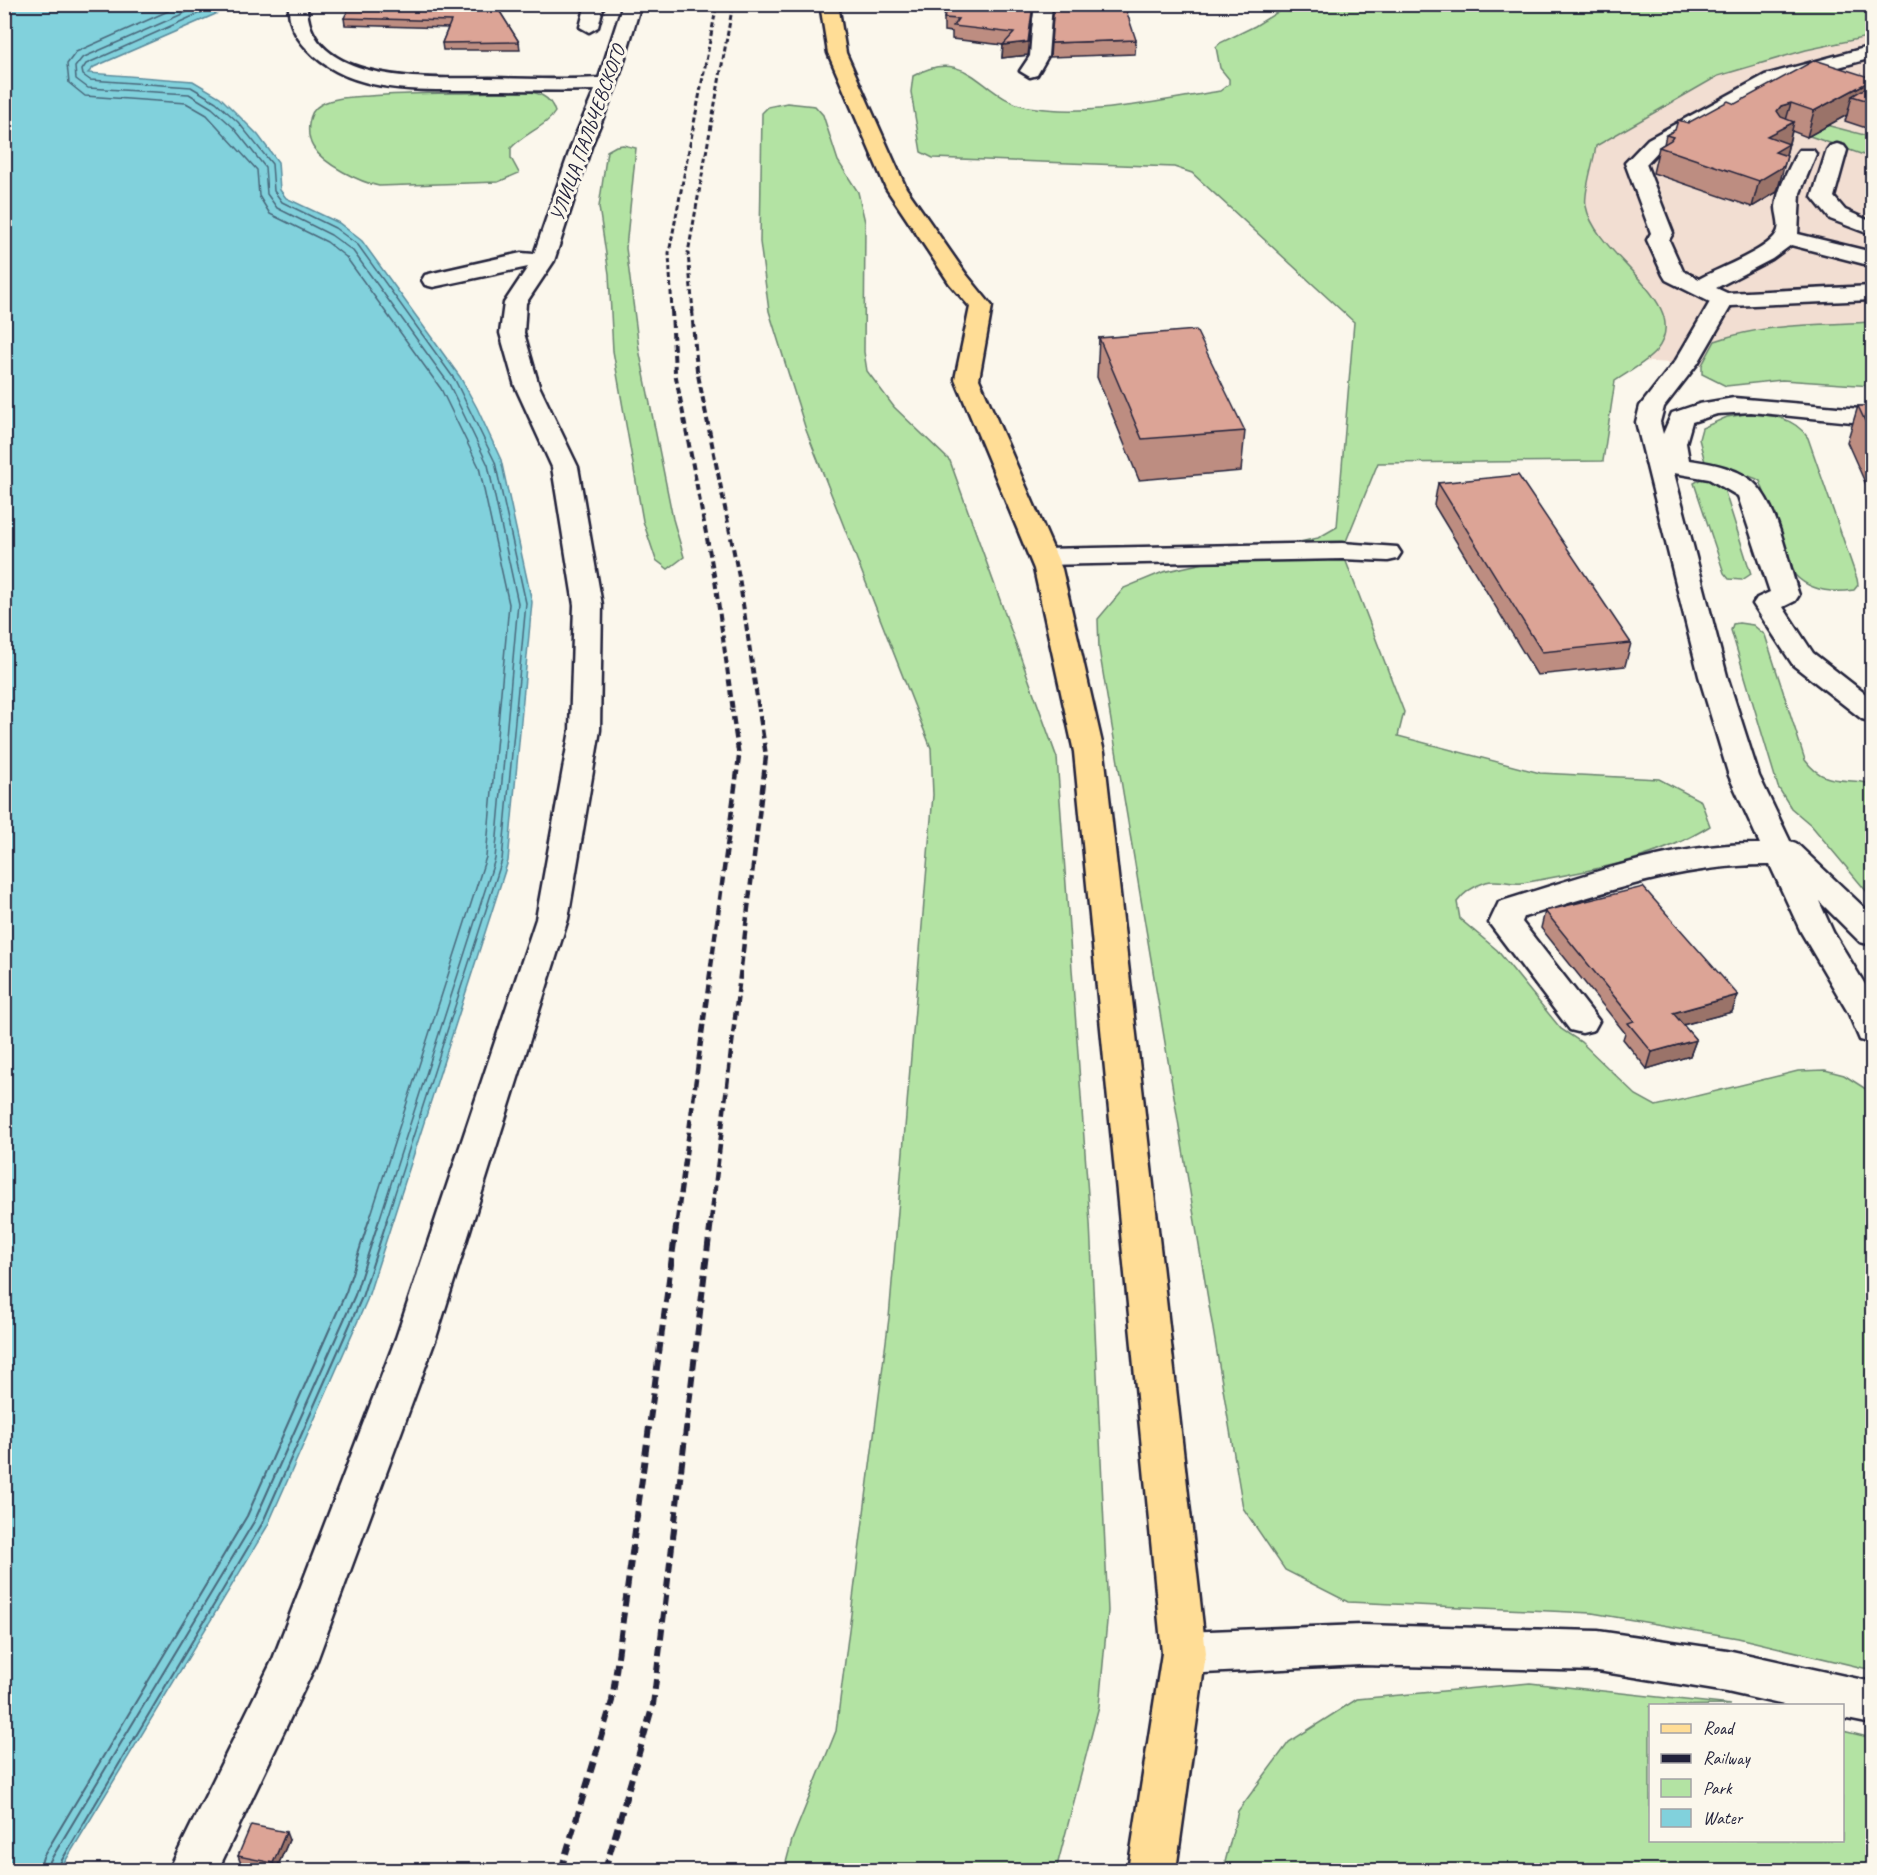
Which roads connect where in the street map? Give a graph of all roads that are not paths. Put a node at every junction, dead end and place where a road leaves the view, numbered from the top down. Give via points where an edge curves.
1 (298, 4) edge
2 (595, 4) edge
3 (632, 4) edge
4 (829, 4) edge
5 (1043, 4) edge
6 (590, 27) dead end
7 (1872, 52) edge
8 (1030, 71) dead end
9 (607, 84) junction
10 (1708, 113) junction
11 (1740, 123) edge
12 (1801, 146) edge
13 (1837, 150) dead end
14 (1872, 229) edge
15 (1786, 237) junction
16 (1872, 259) edge
17 (543, 261) junction
18 (433, 280) dead end
19 (1872, 293) edge
20 (1711, 294) junction
21 (1872, 417) edge
22 (1667, 465) junction
23 (1388, 553) dead end
24 (1043, 557) junction
25 (1872, 713) edge
26 (1776, 846) junction
27 (1872, 934) edge
28 (1870, 1020) edge
29 (1582, 1021) dead end
30 (1184, 1653) junction
31 (1872, 1702) edge
32 (194, 1870) edge
33 (1152, 1870) edge

1 - 9 street via 305,38 334,61 363,76 413,83
2 - 6 street
3 - 9 street, УЛИЦА ПАЛЬЧЕВСКОГО
4 - 24 main road via 837,53 896,188 981,306 981,324 967,379
5 - 8 street via 1039,56
7 - 10 street via 1772,79
9 - 17 street, УЛИЦА ПАЛЬЧЕВСКОГО via 582,144
10 - 11 street
10 - 20 street via 1655,143 1635,163 1662,233 1658,240 1674,275
12 - 15 street via 1787,206
13 - 14 street via 1823,196 1831,211
15 - 16 street
15 - 20 street via 1763,257 1712,279
17 - 18 street via 521,260
17 - 32 street, УЛИЦА ПАЛЬЧЕВСКОГО via 515,303 512,333 527,386 565,467 588,605 585,730 552,919 416,1338 301,1644
19 - 20 street
20 - 22 street via 1686,363 1652,406 1648,422
21 - 22 street via 1741,403 1703,408 1682,418
22 - 25 street via 1727,478 1750,492 1785,595 1767,604 1803,659
22 - 26 street via 1713,676 1744,776
23 - 24 street
24 - 30 main road via 1089,752
26 - 27 street
26 - 28 street via 1817,932
26 - 29 street via 1661,865 1511,910 1505,922
30 - 31 street via 1361,1645 1598,1651 1727,1671
30 - 33 main road

